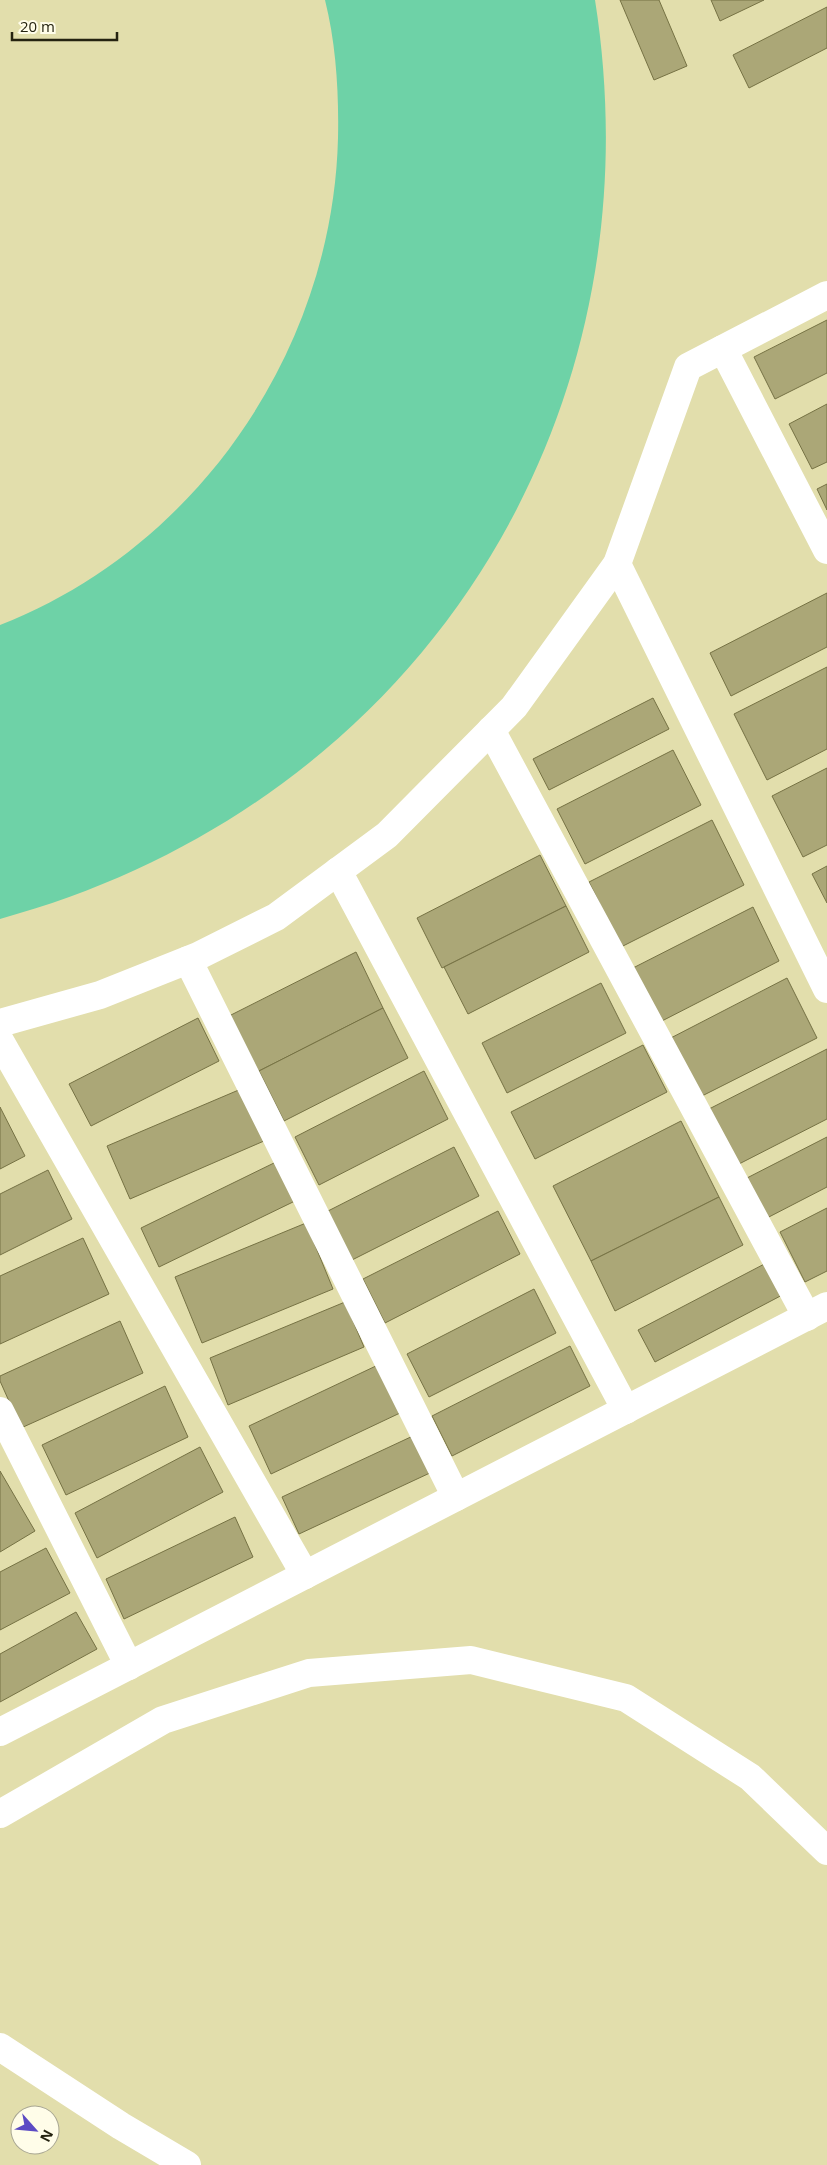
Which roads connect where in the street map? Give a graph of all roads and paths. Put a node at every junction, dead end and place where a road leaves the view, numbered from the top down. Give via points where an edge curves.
1 (827, 295) edge
2 (723, 349) junction
3 (827, 550) edge
4 (617, 564) junction
5 (491, 730) junction
6 (338, 871) junction
7 (188, 960) junction
8 (827, 989) edge
9 (0, 1023) edge
10 (0, 1041) edge
11 (817, 1312) edge
12 (626, 1410) junction
13 (0, 1411) edge
14 (456, 1497) junction
15 (305, 1575) junction
16 (129, 1666) junction
17 (0, 1732) edge
18 (0, 1814) edge
19 (827, 1850) edge
20 (0, 2047) edge
21 (187, 2165) edge

1 - 2 street
2 - 3 street
2 - 4 street via 688,367
4 - 5 street via 514,707
4 - 8 street
5 - 6 street via 387,835
5 - 11 street
6 - 7 street via 276,917
6 - 12 street
7 - 9 street via 100,995
7 - 14 street
10 - 15 street
11 - 12 street
12 - 14 street
13 - 16 street
14 - 15 street
15 - 16 street
16 - 17 street
18 - 19 street via 172,1717 308,1673 472,1660 626,1698 750,1777
20 - 21 street

